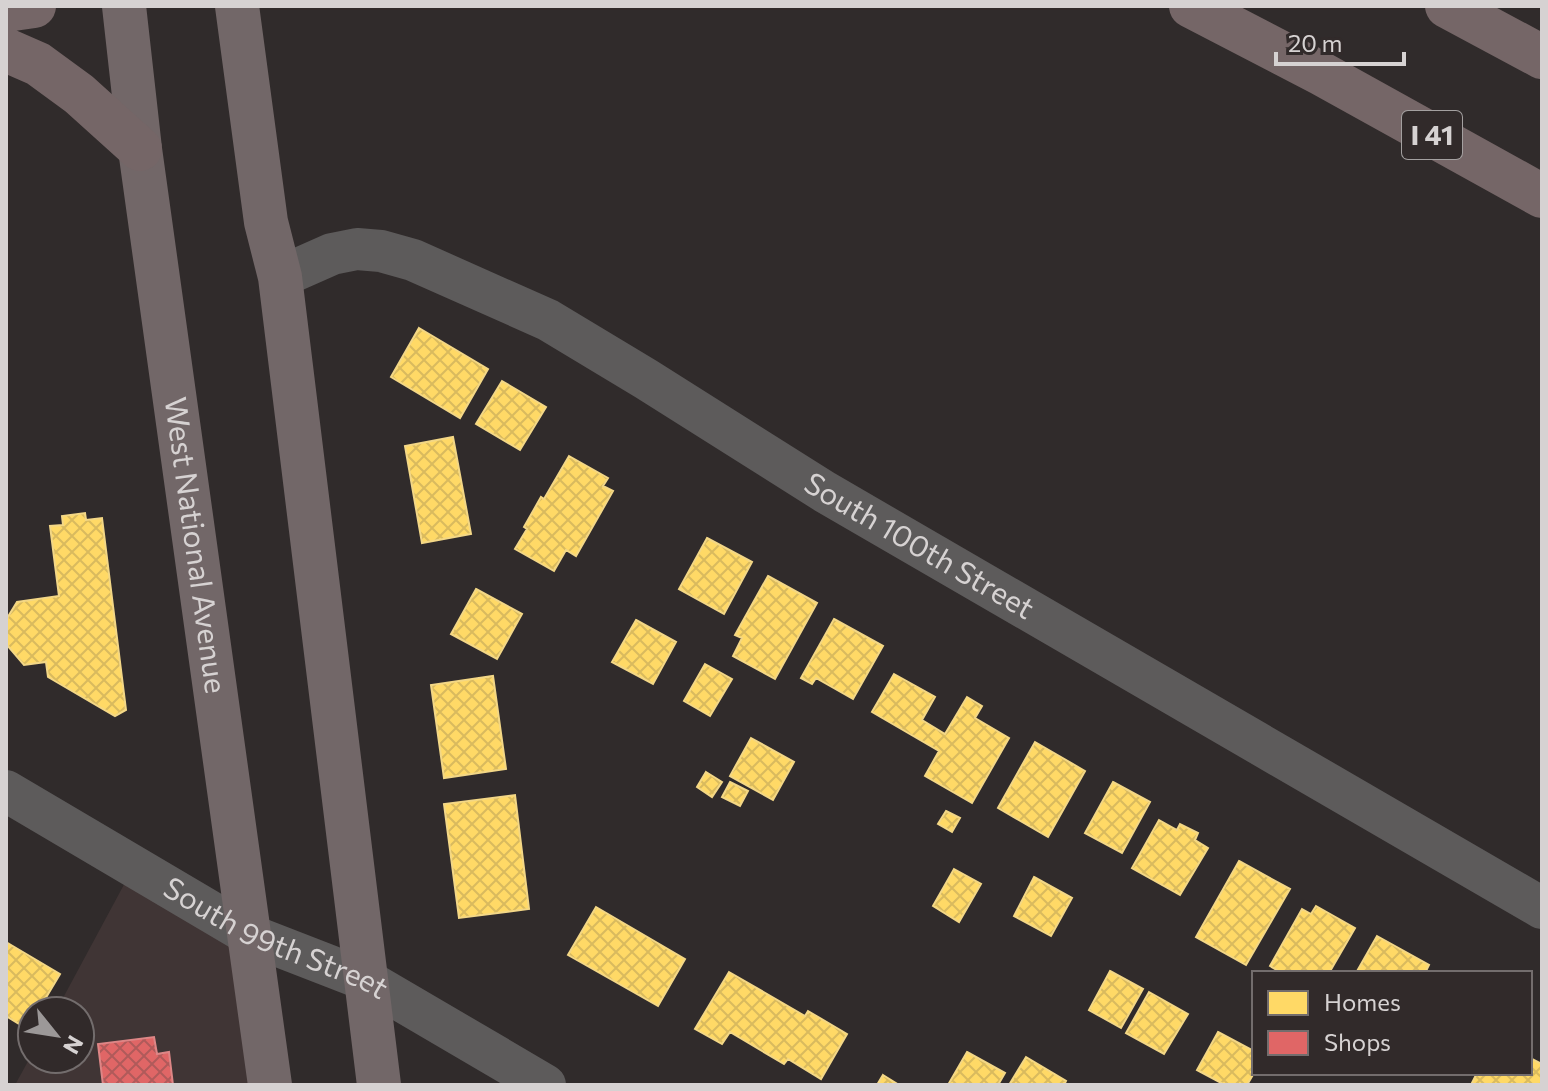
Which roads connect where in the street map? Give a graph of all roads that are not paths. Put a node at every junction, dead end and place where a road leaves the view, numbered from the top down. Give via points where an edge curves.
1 (34, 6) edge
2 (124, 6) edge
3 (237, 6) edge
4 (1191, 6) edge
5 (1447, 6) edge
6 (6, 10) edge
7 (6, 50) edge
8 (1542, 57) edge
9 (140, 149) junction
10 (1542, 196) edge
11 (280, 277) junction
12 (6, 791) edge
13 (1542, 908) edge
14 (250, 935) junction
15 (366, 980) junction
16 (270, 1085) edge
17 (379, 1085) edge
18 (545, 1085) edge

1 - 6 highway
2 - 9 main road, West National Avenue
3 - 11 main road via 266,222
4 - 10 highway, I 41
5 - 8 highway
7 - 9 highway via 38,64 79,94
9 - 14 main road, West National Avenue
11 - 13 street, South 100th Street via 332,254 381,251 548,320 825,492
11 - 15 main road
12 - 14 street, South 99th Street
14 - 15 street, South 99th Street
14 - 16 main road, West National Avenue
15 - 17 main road
15 - 18 street, South 99th Street

